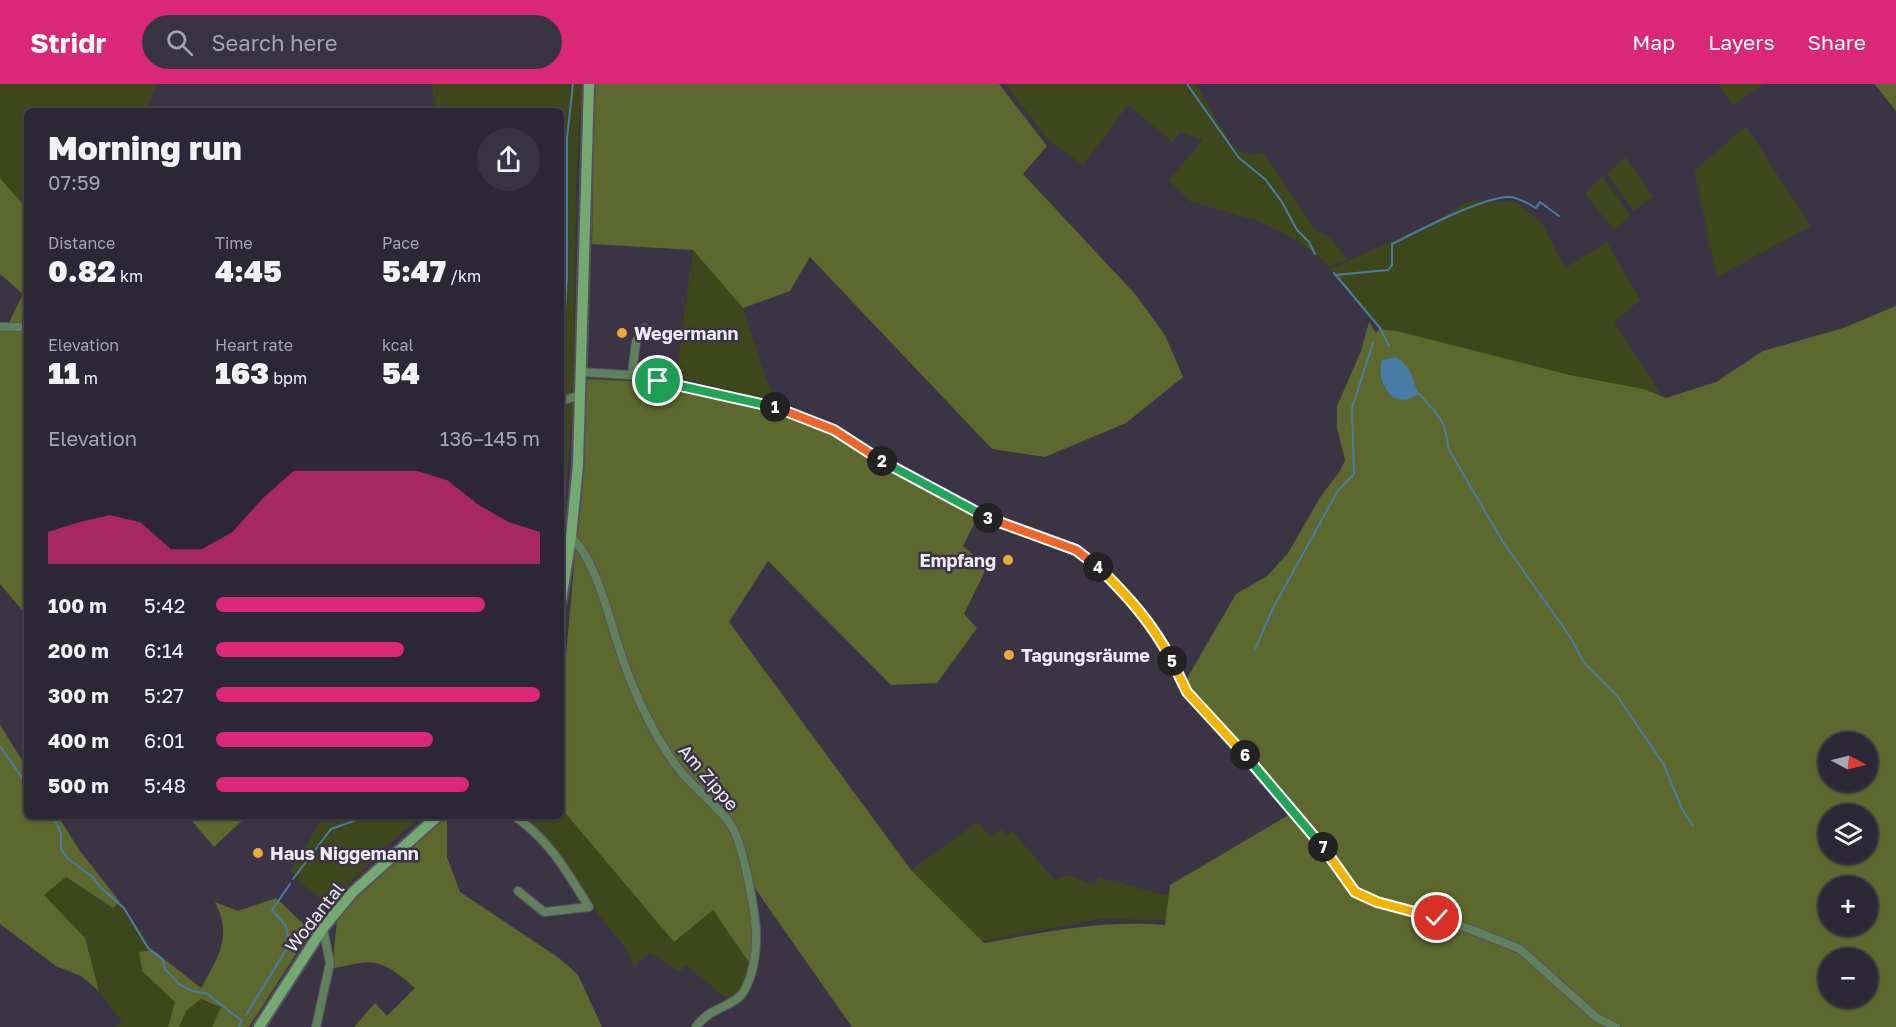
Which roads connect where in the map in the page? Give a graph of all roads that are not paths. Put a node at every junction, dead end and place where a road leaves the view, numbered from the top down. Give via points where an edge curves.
1 (589, 84) edge
2 (0, 327) edge
3 (24, 327) edge
4 (644, 328) dead end
5 (581, 372) junction
6 (632, 374) junction
7 (581, 394) junction
8 (564, 400) edge
9 (571, 537) junction
10 (564, 582) edge
11 (435, 819) edge
12 (518, 819) edge
13 (518, 891) dead end
14 (323, 928) junction
15 (259, 1027) edge
16 (316, 1027) edge
17 (696, 1027) edge
18 (1616, 1027) edge

1 - 5 main road
2 - 3 street
4 - 6 street via 636,342
5 - 6 street
5 - 7 main road
6 - 18 street via 750,400 814,421 894,469 985,516 1087,558 1132,601 1158,636 1187,692 1244,753 1355,892 1520,949 1597,1018
7 - 8 street
7 - 9 main road
9 - 10 main road
9 - 17 street, Am Zippe via 580,545 594,576 626,670 651,724 676,766 739,838 756,938 747,985 737,999 702,1018
11 - 14 main road, Wodantal via 360,885
12 - 13 street via 551,847 589,907 544,912
14 - 15 main road, Wodantal
14 - 16 street via 330,963

